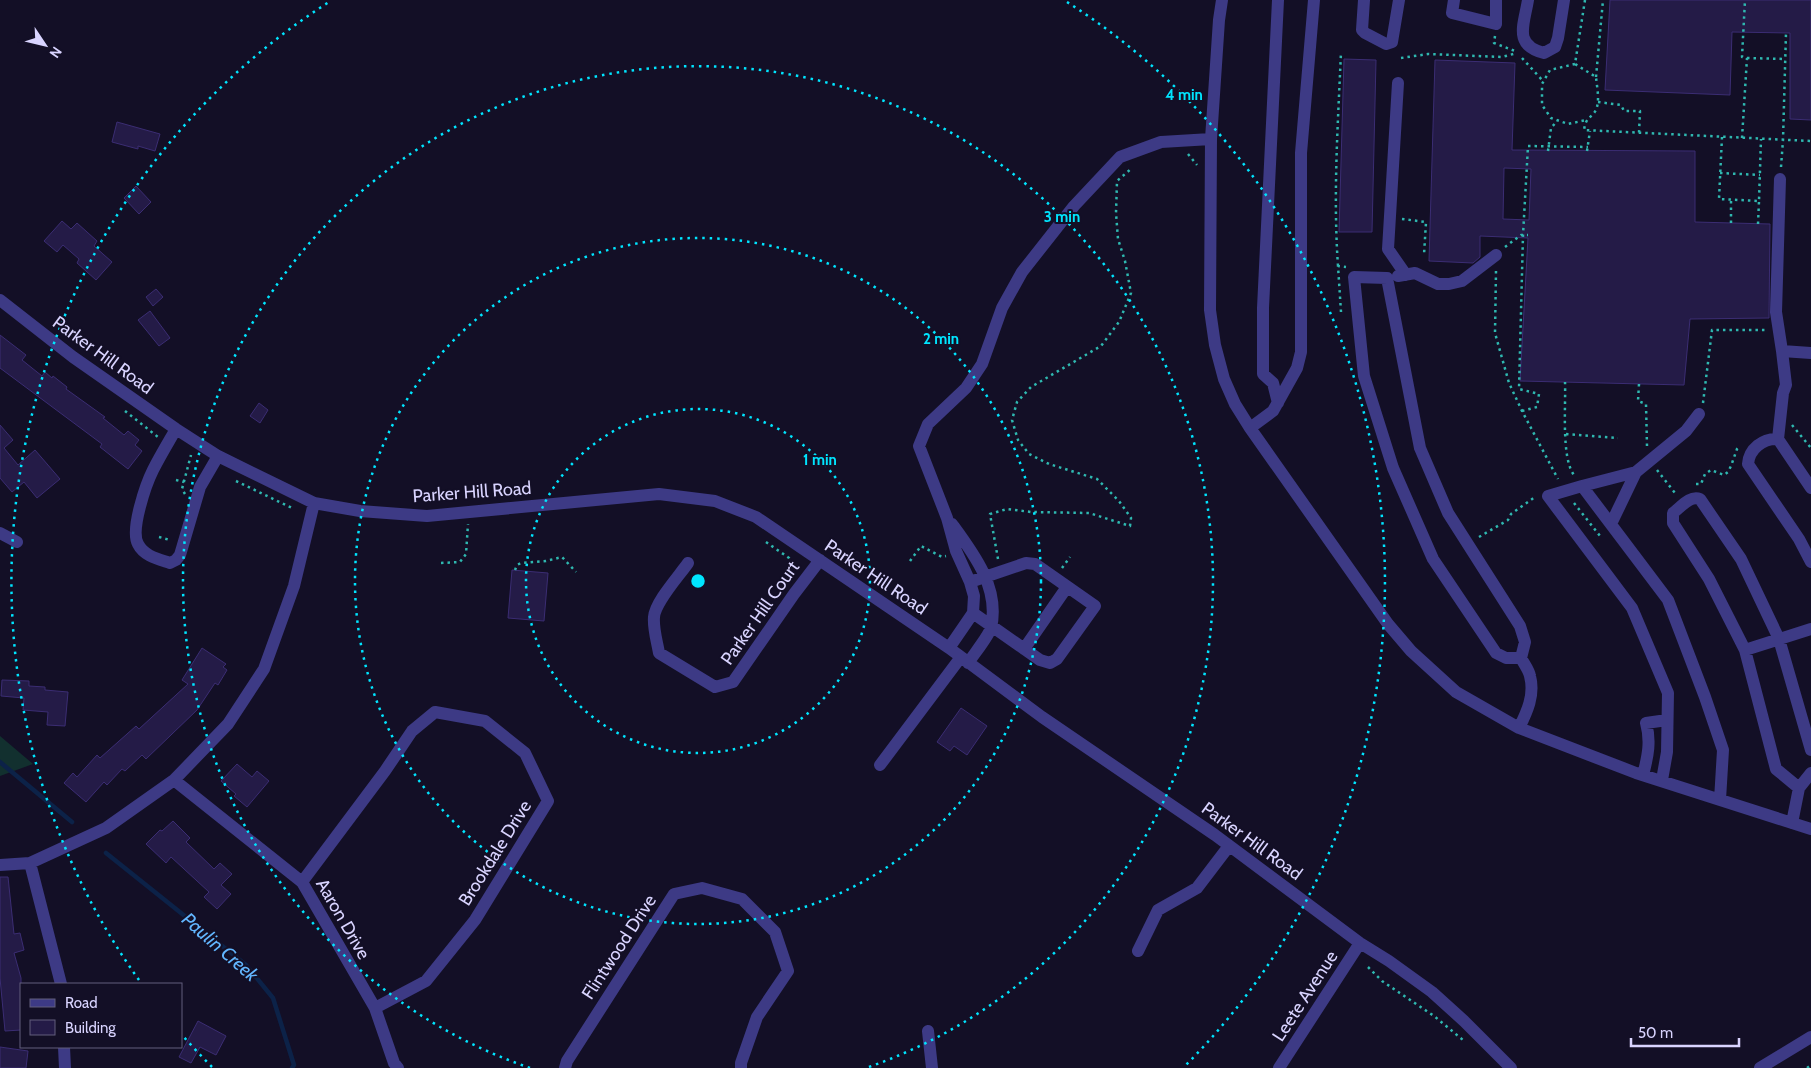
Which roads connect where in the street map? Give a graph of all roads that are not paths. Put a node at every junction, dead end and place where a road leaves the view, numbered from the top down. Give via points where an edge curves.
1 (1222, 0) edge
2 (1278, 0) edge
3 (1314, 0) edge
4 (1364, 0) edge
5 (1399, 0) edge
6 (1454, 0) edge
7 (1496, 0) edge
8 (1528, 0) edge
9 (1564, 0) edge
10 (1398, 83) dead end
11 (1211, 139) junction
12 (1780, 179) road end
13 (1496, 255) road end
14 (1406, 275) junction
15 (1387, 278) junction
16 (0, 300) edge
17 (1782, 352) junction
18 (1811, 353) edge
19 (1278, 403) junction
20 (1699, 414) road end
21 (1250, 428) junction
22 (176, 429) junction
23 (1779, 433) junction
24 (215, 462) junction
25 (1644, 466) junction
26 (1582, 486) junction
27 (1811, 488) edge
28 (313, 508) junction
29 (947, 518) junction
30 (1611, 524) junction
31 (0, 533) edge
32 (17, 542) dead end
33 (820, 560) junction
34 (1811, 562) edge
35 (688, 563) dead end
36 (985, 577) junction
37 (970, 582) junction
38 (1067, 587) junction
39 (973, 613) junction
40 (991, 625) junction
41 (1811, 629) edge
42 (1779, 639) junction
43 (949, 648) junction
44 (1024, 649) junction
45 (1745, 650) junction
46 (1521, 658) junction
47 (964, 660) junction
48 (1666, 720) junction
49 (1518, 728) junction
50 (1811, 750) edge
51 (880, 766) dead end
52 (1811, 773) edge
53 (1643, 775) junction
54 (174, 780) junction
55 (1662, 780) junction
56 (1799, 788) junction
57 (1720, 800) junction
58 (1792, 823) junction
59 (1811, 829) edge
60 (1229, 846) junction
61 (30, 863) junction
62 (0, 865) edge
63 (302, 882) junction
64 (1360, 943) junction
65 (1138, 951) dead end
66 (61, 983) edge
67 (375, 1008) junction
68 (928, 1031) dead end
69 (1811, 1037) edge
70 (64, 1048) edge
71 (65, 1068) edge
72 (398, 1068) edge
73 (565, 1068) edge
74 (741, 1068) edge
75 (932, 1068) edge
76 (1279, 1068) edge
77 (1511, 1068) edge
78 (1760, 1068) edge

1 - 11 street
2 - 19 street via 1263,308 1263,374 1273,383
3 - 19 street via 1301,153 1301,352 1297,368
4 - 5 street via 1362,30 1386,44 1392,42
6 - 7 street via 1452,13 1496,24
8 - 9 street via 1522,34 1525,44 1544,53 1555,47
10 - 14 street via 1388,249
11 - 21 street via 1210,310 1224,379
11 - 29 street via 1160,142 1120,157 1074,206 1022,272 1002,308 982,364 966,388 928,424 919,446
12 - 17 street via 1776,312
13 - 14 street via 1462,281 1438,284 1415,273
14 - 15 street
15 - 46 street via 1420,448 1448,512 1520,626 1525,642
15 - 46 street via 1354,277 1364,376 1393,468 1432,558 1443,575 1496,653 1506,658
16 - 22 street, Parker Hill Road via 73,357
17 - 18 street
17 - 23 street via 1786,385
19 - 21 street via 1274,411
20 - 25 street via 1686,431
21 - 49 street via 1388,624 1411,651 1456,692
22 - 24 street, Parker Hill Road
22 - 24 street via 152,472 141,505 134,534 144,552 170,563 180,555 200,487
23 - 27 street
23 - 34 street via 1753,449 1748,456 1748,464
24 - 28 street, Parker Hill Road
25 - 26 street
25 - 30 street
26 - 30 street
26 - 48 street via 1547,495 1632,608 1668,693
28 - 33 street, Parker Hill Road via 427,516 659,494 715,501 756,517
28 - 54 street via 294,586 264,669 228,724
29 - 36 street via 975,555
29 - 37 street via 956,551
30 - 57 street via 1668,600 1723,750
31 - 32 street
33 - 35 street, Parker Hill Court via 733,682 715,687 659,653 654,614
33 - 43 street, Parker Hill Road
36 - 37 street
36 - 38 street via 1026,563 1035,564
36 - 40 street via 992,598
37 - 39 street via 974,596
38 - 44 street
38 - 44 street via 1095,606 1057,659 1050,663 1040,660
39 - 40 street
39 - 43 street
40 - 44 street
40 - 47 street
41 - 42 street
42 - 45 street
42 - 45 street via 1742,559 1700,499 1692,498 1673,513 1673,523 1710,579
42 - 50 street
43 - 47 street, Parker Hill Road
45 - 56 street via 1776,769
46 - 49 street via 1530,675 1531,691 1529,708
47 - 51 street
47 - 60 street, Parker Hill Road
48 - 53 street via 1646,723 1649,748
48 - 55 street via 1667,752
49 - 53 street
52 - 56 street
53 - 55 street
54 - 61 street via 106,828
54 - 63 street, Aaron Drive
55 - 57 street
56 - 58 street
57 - 58 street
58 - 59 street
60 - 64 street, Parker Hill Road
60 - 65 street via 1197,888 1158,910
61 - 62 street
61 - 66 street
63 - 67 street, Aaron Drive
63 - 67 street, Brookdale Drive via 412,731 435,712 486,722 525,754 548,801 475,920 426,981
64 - 76 street, Leete Avenue
64 - 77 street, Parker Hill Road via 1432,992
67 - 72 street, Aaron Drive
68 - 75 street
69 - 78 street
70 - 71 street
73 - 74 street, Flintwood Drive via 674,894 702,888 742,899 775,932 788,972 757,1017

